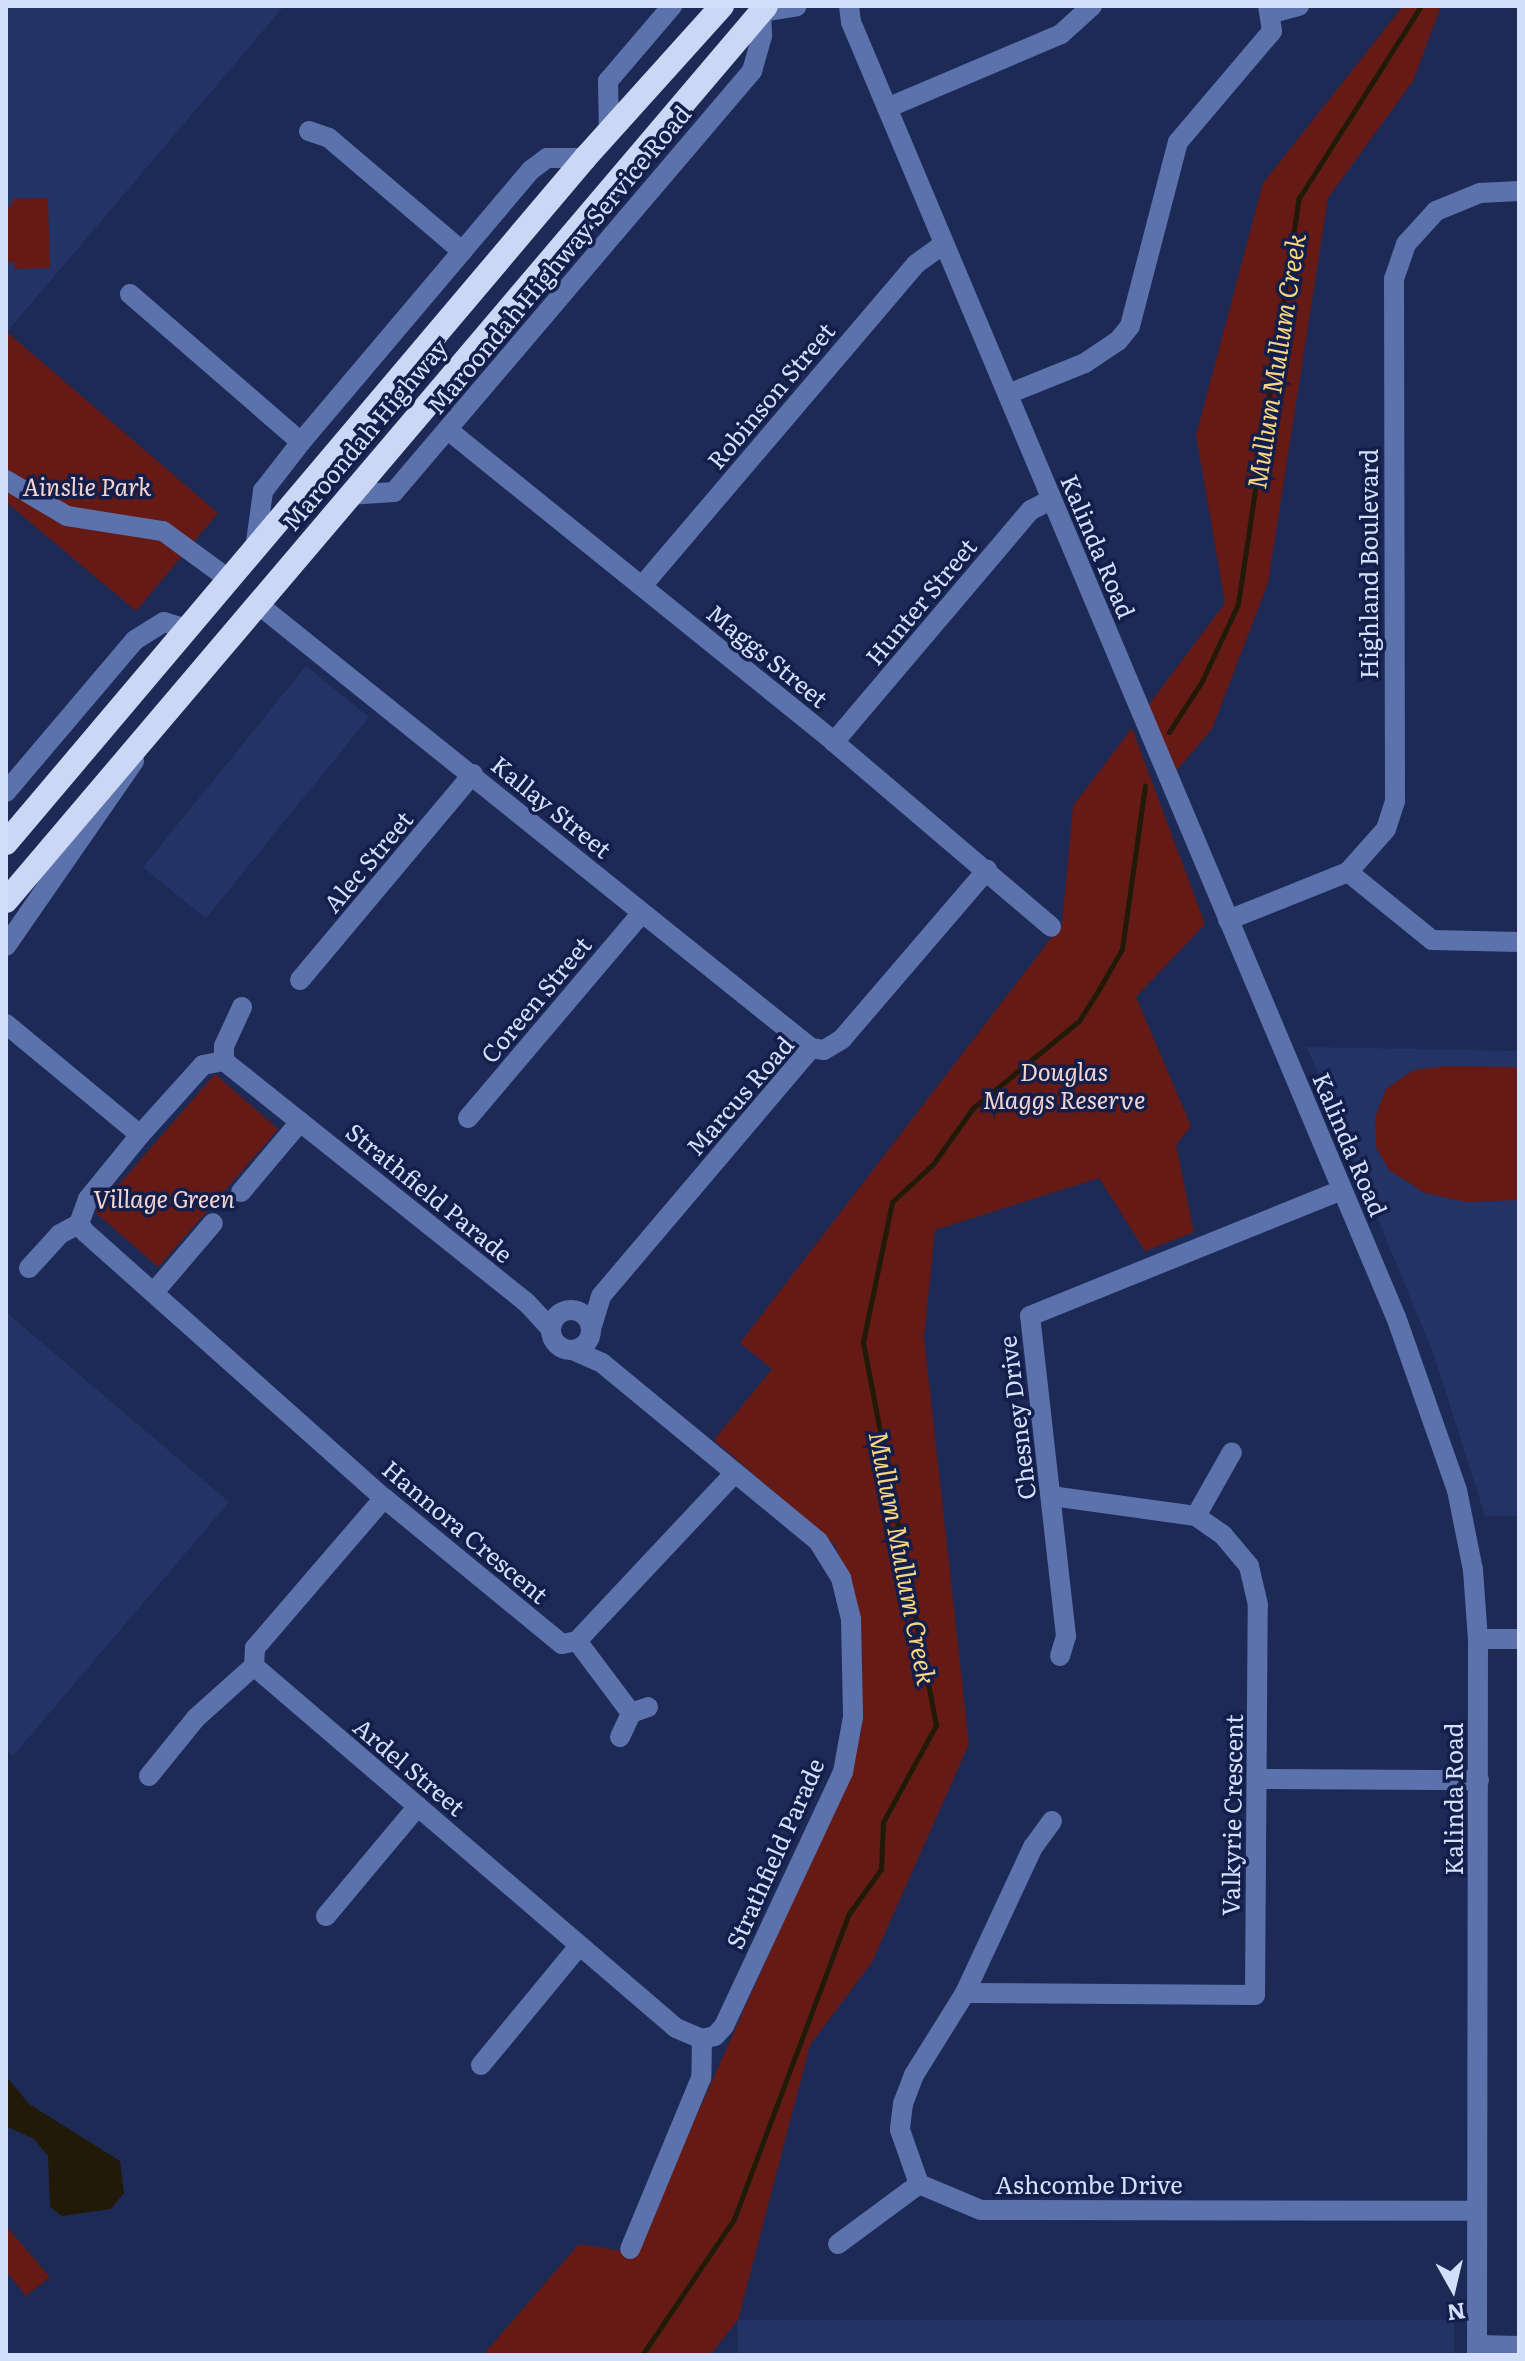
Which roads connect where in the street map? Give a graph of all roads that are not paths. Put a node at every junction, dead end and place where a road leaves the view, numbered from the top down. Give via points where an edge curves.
1 (672, 6) edge
2 (722, 6) edge
3 (797, 6) edge
4 (833, 6) edge
5 (1092, 6) edge
6 (1299, 6) edge
7 (764, 9) edge
8 (1270, 9) edge
9 (850, 14) edge
10 (887, 108) junction
11 (609, 130) junction
12 (309, 131) dead end
13 (585, 158) junction
14 (1519, 191) edge
15 (944, 244) junction
16 (462, 251) junction
17 (130, 294) dead end
18 (1008, 394) junction
19 (448, 430) junction
20 (301, 442) junction
21 (6, 480) edge
22 (348, 495) junction
23 (1051, 500) junction
24 (255, 549) junction
25 (230, 580) junction
26 (642, 586) junction
27 (259, 605) junction
28 (187, 629) junction
29 (151, 730) junction
30 (834, 742) junction
31 (473, 774) junction
32 (6, 792) edge
33 (6, 843) edge
34 (987, 870) junction
35 (1348, 872) junction
36 (6, 901) edge
37 (642, 913) junction
38 (1228, 920) junction
39 (1051, 927) dead end
40 (1519, 942) edge
41 (6, 946) edge
42 (300, 980) dead end
43 (242, 1007) dead end
44 (7, 1022) edge
45 (811, 1048) junction
46 (224, 1061) junction
47 (468, 1118) dead end
48 (300, 1122) junction
49 (140, 1135) junction
50 (1342, 1190) junction
51 (241, 1192) dead end
52 (213, 1223) dead end
53 (79, 1224) junction
54 (29, 1268) dead end
55 (155, 1291) junction
56 (601, 1296) junction
57 (526, 1302) junction
58 (568, 1310) junction
59 (550, 1328) junction
60 (591, 1332) junction
61 (573, 1350) junction
62 (602, 1363) junction
63 (1232, 1452) dead end
64 (735, 1473) junction
65 (1052, 1496) junction
66 (384, 1498) junction
67 (1196, 1516) junction
68 (1478, 1639) junction
69 (1519, 1639) edge
70 (577, 1641) junction
71 (1060, 1656) dead end
72 (254, 1666) junction
73 (620, 1737) dead end
74 (149, 1776) dead end
75 (1258, 1779) junction
76 (1479, 1780) junction
77 (418, 1806) junction
78 (1052, 1821) dead end
79 (326, 1916) dead end
80 (579, 1946) junction
81 (965, 1993) junction
82 (702, 2039) junction
83 (481, 2065) dead end
84 (919, 2184) junction
85 (1477, 2211) junction
86 (838, 2244) dead end
87 (630, 2249) dead end
88 (1519, 2346) edge
89 (1478, 2350) edge

1 - 11 street, Maroondah Highway Service Road via 608,81
2 - 11 highway, Maroondah Highway
3 - 7 street
4 - 9 street, Kalinda Road
5 - 10 street via 1061,34
6 - 8 street
7 - 19 street, Maroondah Highway Service Road via 752,71
7 - 22 highway, Maroondah Highway
8 - 18 street via 1272,31 1178,142 1130,326 1085,363
9 - 10 street, Kalinda Road
10 - 15 street, Kalinda Road
11 - 13 highway, Maroondah Highway
12 - 16 street via 329,138
13 - 16 street, Maroondah Highway Service Road via 547,158 531,170
13 - 24 highway, Maroondah Highway
14 - 35 street, Highland Boulevard via 1480,193 1436,211 1406,244 1398,262 1395,801 1386,829
15 - 18 street, Kalinda Road
15 - 26 street, Robinson Street via 916,264
16 - 20 street, Maroondah Highway Service Road
17 - 20 street
18 - 23 street, Kalinda Road
19 - 22 street, Maroondah Highway Service Road via 394,492
19 - 26 street, Maggs Street
20 - 24 street, Maroondah Highway Service Road via 263,491
21 - 25 street via 67,516 163,531
22 - 27 highway, Maroondah Highway
23 - 30 street, Hunter Street via 1031,510
23 - 38 street, Kalinda Road
24 - 25 highway, Maroondah Highway
25 - 27 highway
25 - 28 highway, Maroondah Highway
26 - 30 street, Maggs Street
27 - 29 highway, Maroondah Highway
27 - 31 street, Kallay Street
28 - 32 street via 164,622 135,640
28 - 33 highway, Maroondah Highway
29 - 36 highway, Maroondah Highway
29 - 41 street via 117,791
30 - 34 street, Maggs Street
31 - 37 street, Kallay Street
31 - 42 street, Alec Street
34 - 39 street, Maggs Street
34 - 45 street, Marcus Road via 842,1039 824,1050
35 - 38 street, Highland Boulevard
35 - 40 street via 1432,940
37 - 45 street, Kallay Street
37 - 47 street, Coreen Street
38 - 50 street, Kalinda Road
43 - 46 street via 224,1046
44 - 49 street
45 - 56 street, Marcus Road
46 - 48 street, Strathfield Parade
46 - 49 street via 203,1065
48 - 51 street
48 - 57 street, Strathfield Parade
49 - 53 street via 88,1199
50 - 65 street, Chesney Drive via 1030,1316
50 - 68 street, Kalinda Road via 1438,1425 1470,1555
52 - 55 street
53 - 54 street via 60,1234
53 - 55 street, Hannora Crescent
55 - 66 street, Hannora Crescent
56 - 58 street, Marcus Road
56 - 60 street, Marcus Road
57 - 58 street, Strathfield Parade
57 - 59 street, Strathfield Parade
58 - 59 street
58 - 60 street via 582,1313
59 - 61 street via 560,1347
60 - 61 street
60 - 62 street, Strathfield Parade
61 - 62 street, Strathfield Parade
62 - 64 street, Strathfield Parade
63 - 67 street
64 - 70 street
64 - 82 street, Strathfield Parade via 818,1541 841,1578 851,1619 853,1717 843,1772 724,2026 715,2036
65 - 67 street
65 - 71 street, Chesney Drive via 1066,1636
66 - 70 street, Hannora Crescent via 562,1644
66 - 72 street via 255,1648
67 - 75 street, Valkyrie Crescent via 1239,1551 1255,1584
68 - 69 street
68 - 76 street, Kalinda Road
70 - 73 street via 639,1710
72 - 74 street via 196,1718
72 - 77 street, Ardel Street
75 - 76 street
75 - 81 street, Valkyrie Crescent via 1255,1995
76 - 85 street, Kalinda Road
77 - 79 street
77 - 80 street, Ardel Street
78 - 81 street via 1033,1847
80 - 82 street, Ardel Street via 676,2028
80 - 83 street
81 - 84 street via 914,2075 903,2104 900,2130
82 - 87 street via 701,2078
84 - 85 street, Ashcombe Drive via 981,2210
84 - 86 street
85 - 89 street, Kalinda Road
88 - 89 street

